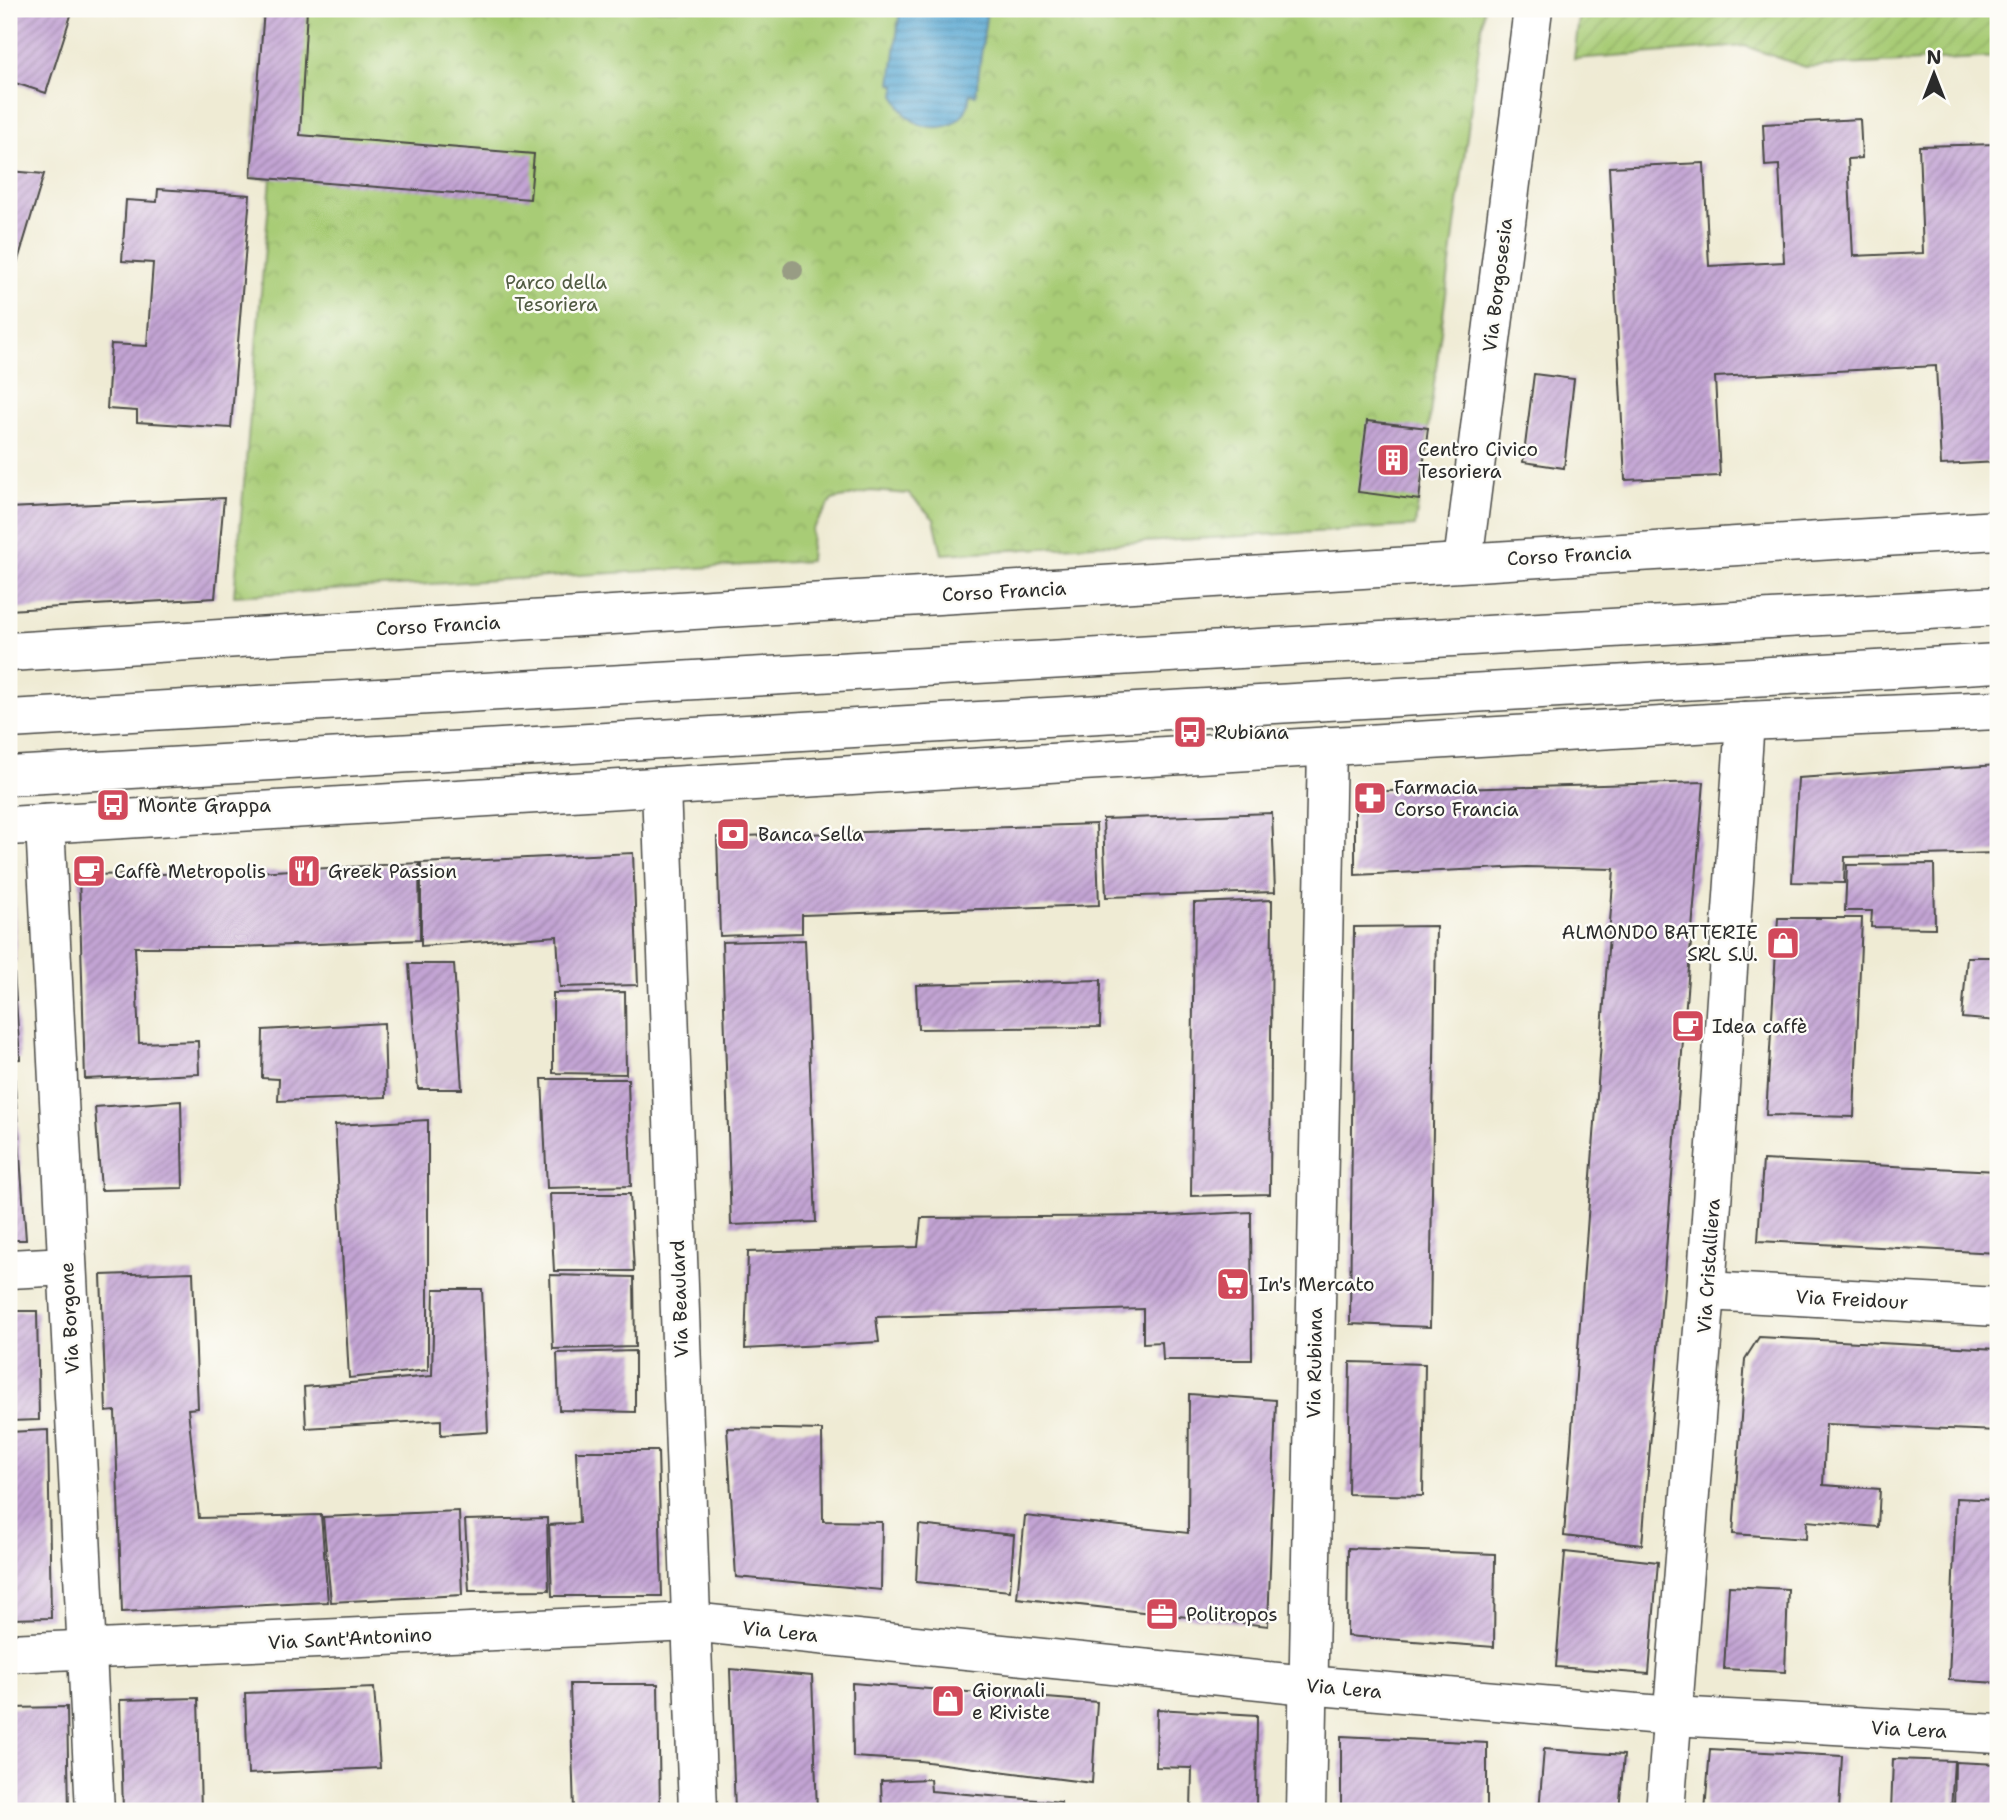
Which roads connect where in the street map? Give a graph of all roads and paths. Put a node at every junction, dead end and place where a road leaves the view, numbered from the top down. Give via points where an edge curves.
1 (1533, 9) edge
2 (1998, 530) edge
3 (1463, 562) junction
4 (1998, 606) edge
5 (9, 652) edge
6 (1998, 663) edge
7 (1998, 710) edge
8 (9, 719) edge
9 (1745, 721) junction
10 (1327, 746) junction
11 (9, 775) edge
12 (661, 787) junction
13 (27, 825) edge
14 (67, 1266) junction
15 (9, 1269) edge
16 (1706, 1291) junction
17 (1998, 1307) edge
18 (691, 1622) junction
19 (85, 1650) junction
20 (9, 1653) edge
21 (1307, 1685) junction
22 (1673, 1716) junction
23 (1998, 1734) edge
24 (95, 1811) edge
25 (698, 1811) edge
26 (1306, 1811) edge
27 (1665, 1811) edge

1 - 3 street, Via Borgosesia
2 - 3 street, Corso Francia
3 - 5 street, Corso Francia
4 - 8 street
6 - 11 street
7 - 9 street
9 - 10 street
9 - 16 street, Via Cristalliera
10 - 12 street
10 - 21 street, Via Rubiana
12 - 13 street
12 - 18 street, Via Beaulard
13 - 14 street, Via Borgone
14 - 15 street
14 - 19 street, Via Borgone
16 - 17 street, Via Freidour
16 - 22 street, Via Cristalliera
18 - 19 street, Via Sant'Antonino
18 - 21 street, Via Lera
18 - 25 street, Via Beaulard
19 - 20 street, Via Sant'Antonino
19 - 24 street, Via Borgone
21 - 22 street, Via Lera
21 - 26 street, Via Rubiana
22 - 23 street, Via Lera
22 - 27 street, Via Cristalliera

